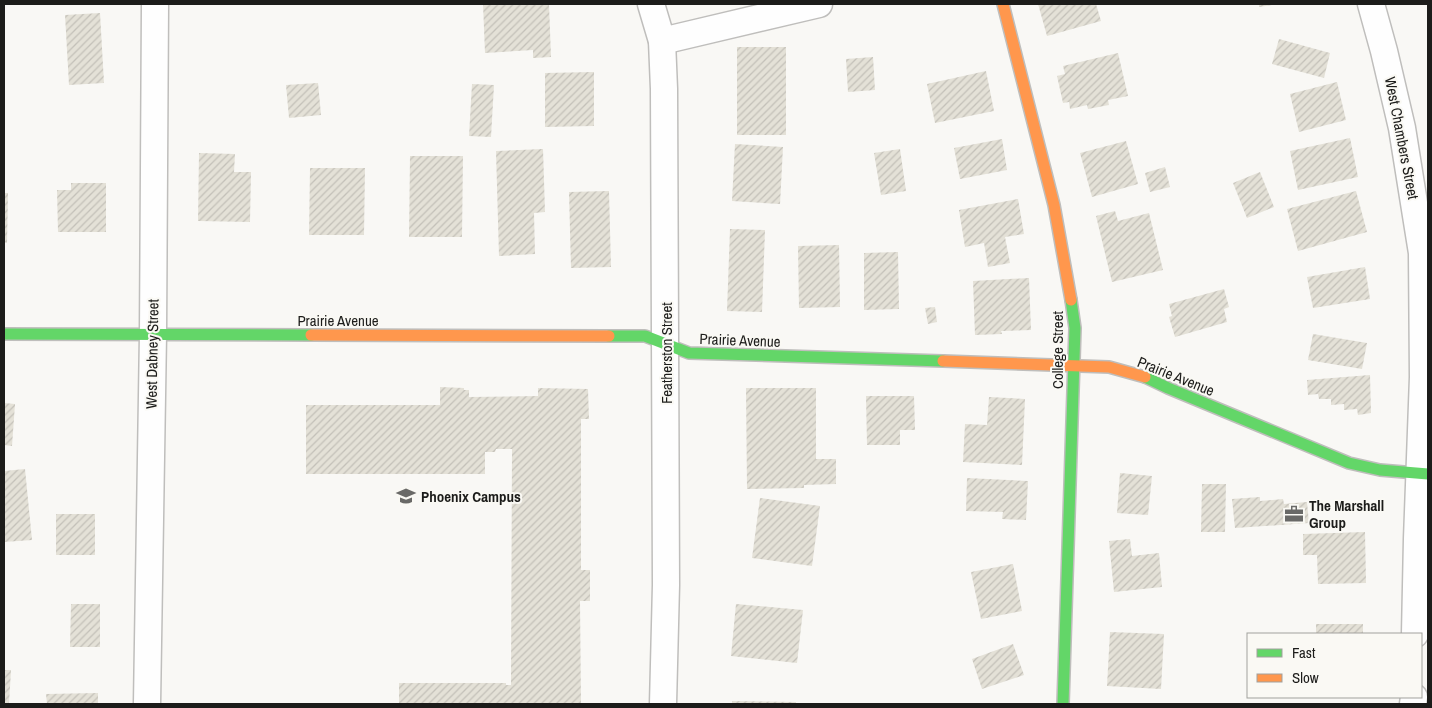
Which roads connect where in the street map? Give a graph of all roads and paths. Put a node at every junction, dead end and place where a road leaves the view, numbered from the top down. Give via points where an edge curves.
1 (155, 4) edge
2 (651, 4) edge
3 (819, 4) edge
4 (1003, 4) edge
5 (1371, 4) edge
6 (662, 41) junction
7 (4, 334) edge
8 (153, 334) junction
9 (666, 345) junction
10 (1073, 365) junction
11 (1424, 474) edge
12 (1415, 633) edge
13 (147, 704) edge
14 (663, 704) edge
15 (1063, 704) edge

1 - 8 street, West Dabney Street
2 - 6 street, Featherston Street
3 - 6 street
4 - 10 street, College Street via 1065,257 1075,328
5 - 11 street, West Chambers Street via 1402,128 1422,253
6 - 9 street, Featherston Street
7 - 8 street, Prairie Avenue
8 - 9 street, Prairie Avenue via 645,336
8 - 13 street, West Dabney Street
9 - 10 street, Prairie Avenue via 689,353
9 - 14 street, Featherston Street
10 - 11 street, Prairie Avenue via 1109,367 1140,375 1349,463
10 - 15 street, College Street
11 - 12 street, West Chambers Street

